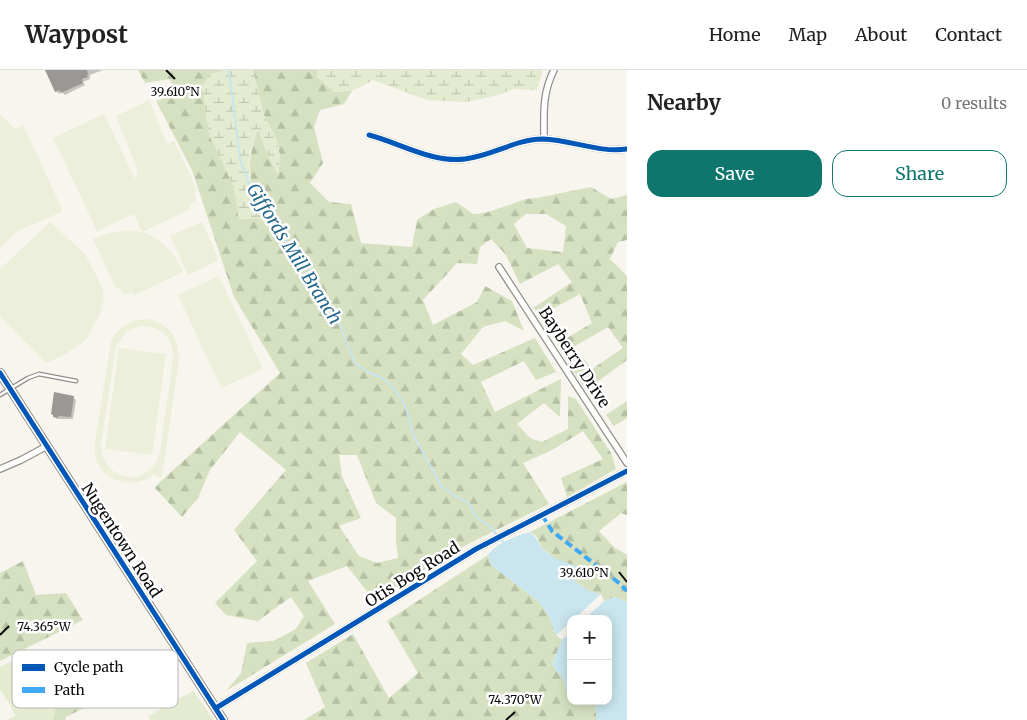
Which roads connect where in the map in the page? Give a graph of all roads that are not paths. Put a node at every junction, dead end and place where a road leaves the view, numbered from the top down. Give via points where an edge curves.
1 (554, 70) edge
2 (369, 135) dead end
3 (544, 139) junction
4 (627, 149) edge
5 (499, 267) dead end
6 (0, 374) edge
7 (76, 381) dead end
8 (10, 390) junction
9 (0, 395) edge
10 (47, 446) junction
11 (627, 462) edge
12 (0, 469) edge
13 (627, 471) edge
14 (216, 708) junction
15 (223, 720) edge

1 - 3 street via 547,85
2 - 3 street via 450,160 466,159
3 - 4 street via 603,150
5 - 11 street, Bayberry Drive
6 - 8 street, Nugentown Road
7 - 8 lane via 39,374
8 - 9 lane
8 - 10 street, Nugentown Road
10 - 12 street
10 - 14 street, Nugentown Road
13 - 14 street, Otis Bog Road via 476,549
14 - 15 street, Nugentown Road

